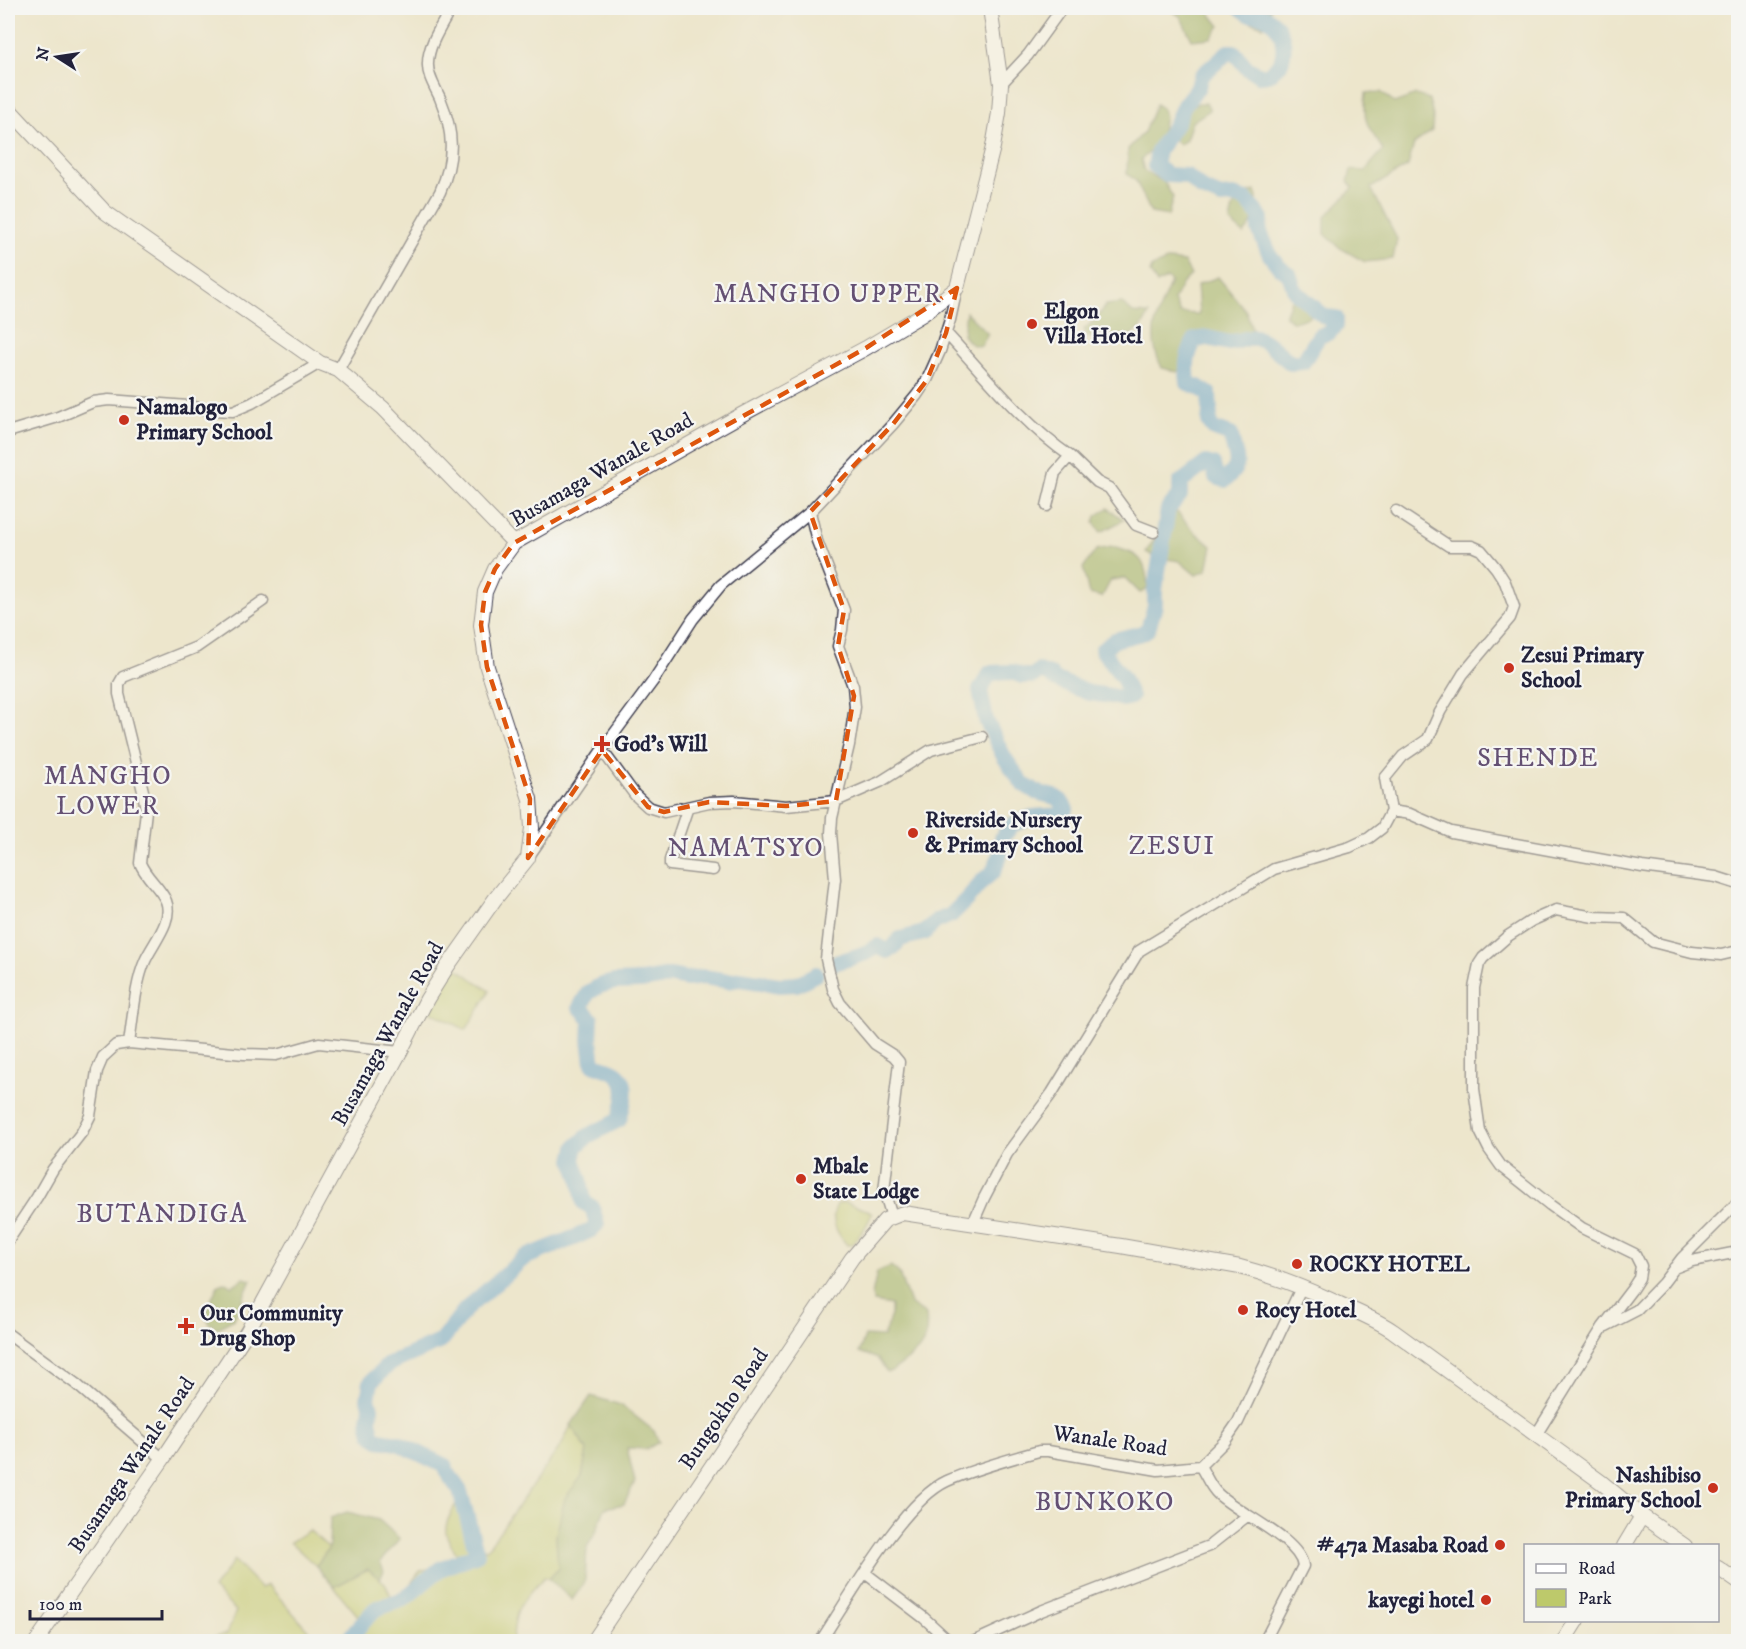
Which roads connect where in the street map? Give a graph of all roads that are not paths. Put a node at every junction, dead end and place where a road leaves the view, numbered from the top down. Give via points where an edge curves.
1 (451, 8) edge
2 (990, 8) edge
3 (1062, 8) edge
4 (1000, 84) junction
5 (8, 108) edge
6 (957, 288) junction
7 (946, 333) junction
8 (320, 363) junction
9 (338, 370) junction
10 (8, 432) edge
11 (1070, 456) junction
12 (1047, 506) dead end
13 (1396, 511) dead end
14 (810, 512) junction
15 (1154, 532) dead end
16 (514, 543) junction
17 (263, 601) dead end
18 (982, 737) dead end
19 (602, 750) junction
20 (836, 801) junction
21 (688, 807) junction
22 (1391, 811) junction
23 (528, 858) junction
24 (713, 870) dead end
25 (1738, 884) edge
26 (1738, 951) edge
27 (129, 1043) junction
28 (400, 1052) junction
29 (1738, 1202) edge
30 (898, 1215) junction
31 (973, 1222) junction
32 (8, 1241) edge
33 (1738, 1252) edge
34 (1674, 1268) junction
35 (1301, 1288) junction
36 (1603, 1328) junction
37 (8, 1334) edge
38 (1536, 1435) junction
39 (163, 1459) junction
40 (1200, 1466) junction
41 (1247, 1516) junction
42 (1642, 1516) junction
43 (1625, 1544) edge
44 (1684, 1544) edge
45 (1719, 1569) edge
46 (865, 1573) junction
47 (1738, 1582) edge
48 (1576, 1622) edge
49 (36, 1641) edge
50 (593, 1641) edge
51 (820, 1641) edge
52 (950, 1641) edge
53 (973, 1641) edge
54 (1264, 1641) edge
55 (1563, 1641) edge

1 - 9 street via 433,42 428,62 451,136 448,173
2 - 4 street
3 - 4 street via 1028,55
4 - 6 street via 993,147
5 - 8 street via 105,212
6 - 7 street
6 - 16 street, Busamaga Wanale Road via 866,348
7 - 11 street via 1037,429
7 - 14 street via 935,365 917,395
8 - 9 street
8 - 10 street via 252,404 233,411 109,400
9 - 16 street via 383,408
11 - 12 street via 1055,473
11 - 15 street via 1109,488 1136,525
13 - 22 street via 1449,546 1481,550 1505,582 1514,607 1510,618 1463,674 1428,739 1403,756 1385,778
14 - 19 street via 721,585
14 - 20 street via 844,610 838,646 854,696 851,732
16 - 23 street, Busamaga Wanale Road via 495,568 485,592 481,625 488,667 531,799
17 - 27 street via 197,647 123,677 118,684 146,811 140,863 166,902 168,912 145,961
18 - 20 street via 932,750 880,782
19 - 21 street via 648,807 664,812
19 - 23 street
20 - 21 street via 786,806 709,802
20 - 30 street via 831,833 834,860 828,973 844,1009 875,1044 899,1062 884,1191
21 - 24 street via 670,865
22 - 25 street via 1410,814 1451,832
22 - 31 street via 1382,828 1369,838 1274,869 1139,951 1057,1086 1008,1154
23 - 28 street, Busamaga Wanale Road via 447,967
26 - 36 street via 1721,955 1692,952 1653,942 1624,918 1556,910 1508,936 1483,958 1477,969 1474,1089 1480,1131 1489,1149 1502,1166 1550,1205 1582,1228 1635,1254 1641,1266 1639,1278
27 - 28 street via 244,1054 276,1055 319,1043
27 - 32 street via 116,1045 103,1057 90,1116 82,1132 53,1169
28 - 39 street, Busamaga Wanale Road via 247,1332
29 - 34 street
30 - 31 street
30 - 50 street, Bungokho Road via 885,1220 852,1258
31 - 35 street via 1240,1267
33 - 34 street
34 - 36 street via 1637,1310
35 - 38 street via 1384,1325
35 - 40 street via 1238,1422
36 - 38 street
37 - 39 street via 76,1384
38 - 42 street
39 - 49 street, Busamaga Wanale Road
40 - 41 street via 1216,1493
40 - 46 street, Wanale Road via 1166,1470 1048,1450 1026,1454 946,1481 915,1505
41 - 53 street via 1209,1546
41 - 54 street via 1293,1546 1304,1566
42 - 43 street
42 - 44 street
45 - 47 street
46 - 51 street, Wanale Road
46 - 52 street
48 - 55 street

